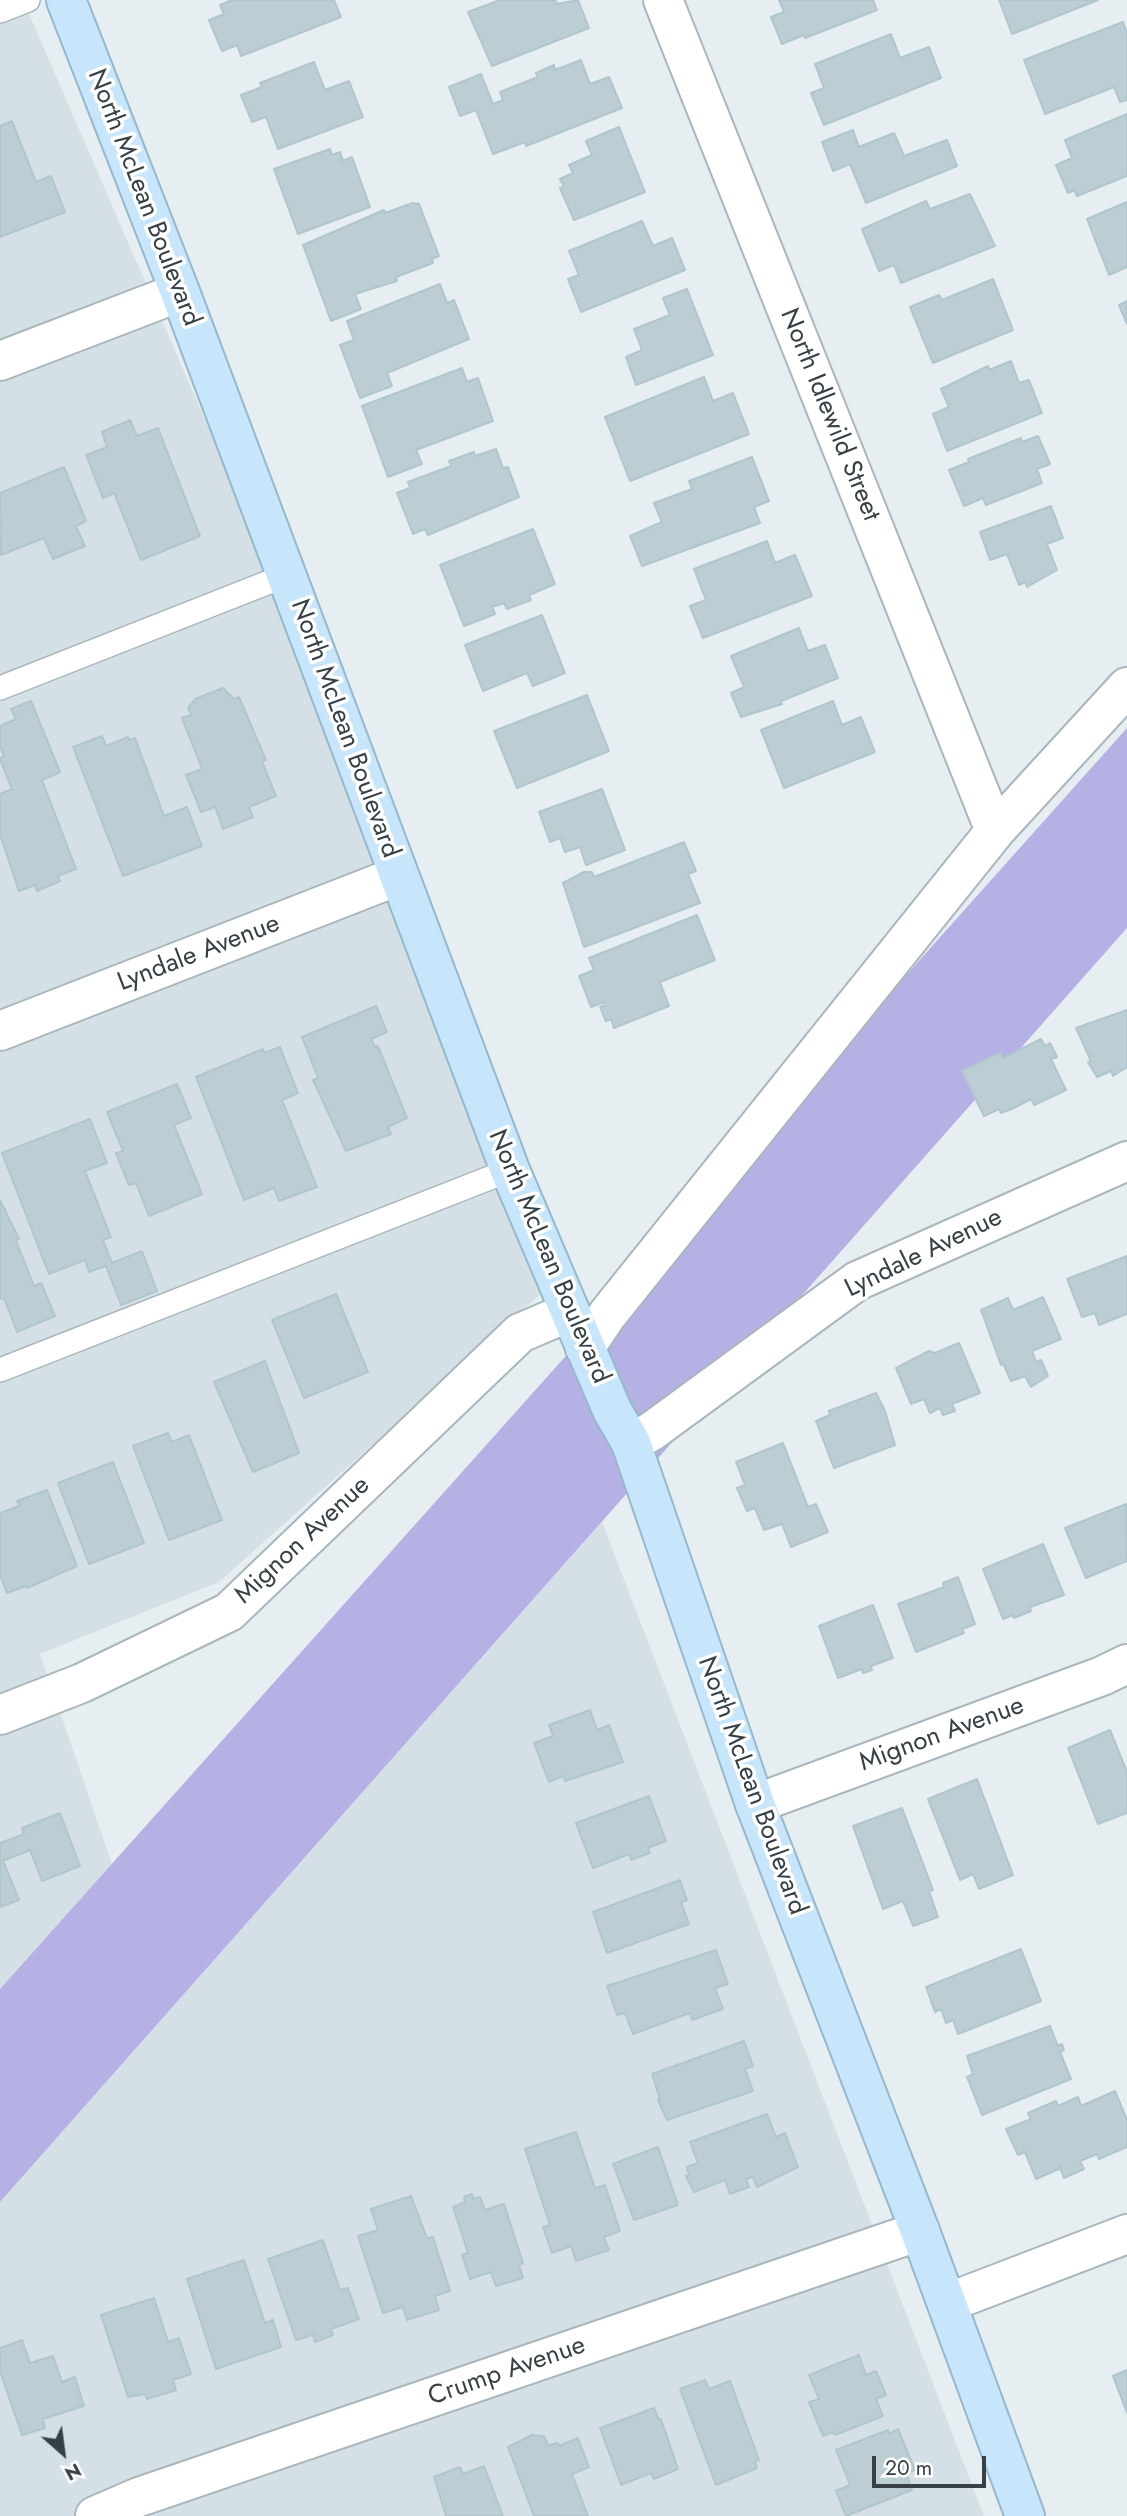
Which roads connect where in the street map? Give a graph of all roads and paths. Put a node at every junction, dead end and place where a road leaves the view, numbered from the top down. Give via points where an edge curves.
1 (28, 0) edge
2 (66, 0) edge
3 (663, 0) edge
4 (0, 11) edge
5 (180, 292) junction
6 (0, 361) edge
7 (287, 575) junction
8 (1127, 687) edge
9 (0, 688) edge
10 (995, 831) junction
11 (398, 876) junction
12 (0, 1031) edge
13 (1127, 1161) edge
14 (510, 1170) junction
15 (569, 1312) junction
16 (585, 1348) junction
17 (0, 1370) edge
18 (631, 1443) junction
19 (1127, 1664) edge
20 (0, 1715) edge
21 (755, 1804) junction
22 (920, 2231) junction
23 (1127, 2234) edge
24 (947, 2303) junction
25 (95, 2516) edge
26 (1025, 2516) edge

1 - 4 lane
2 - 5 main road, North McLean Boulevard
3 - 10 street, North Idlewild Street
5 - 6 street
5 - 7 main road, North McLean Boulevard
7 - 9 lane
7 - 11 main road, North McLean Boulevard
8 - 10 street
10 - 16 street
11 - 12 street, Lyndale Avenue
11 - 14 main road, North McLean Boulevard
13 - 18 street, Lyndale Avenue via 857,1281
14 - 15 main road, North McLean Boulevard
14 - 17 lane
15 - 16 main road, North McLean Boulevard
15 - 20 street, Mignon Avenue via 520,1333 229,1612 82,1683
16 - 18 main road, North McLean Boulevard
18 - 21 main road, North McLean Boulevard
19 - 21 street, Mignon Avenue
21 - 22 main road, North McLean Boulevard
22 - 24 main road, North McLean Boulevard
22 - 25 street, Crump Avenue via 139,2497
23 - 24 street
24 - 26 main road, North McLean Boulevard

